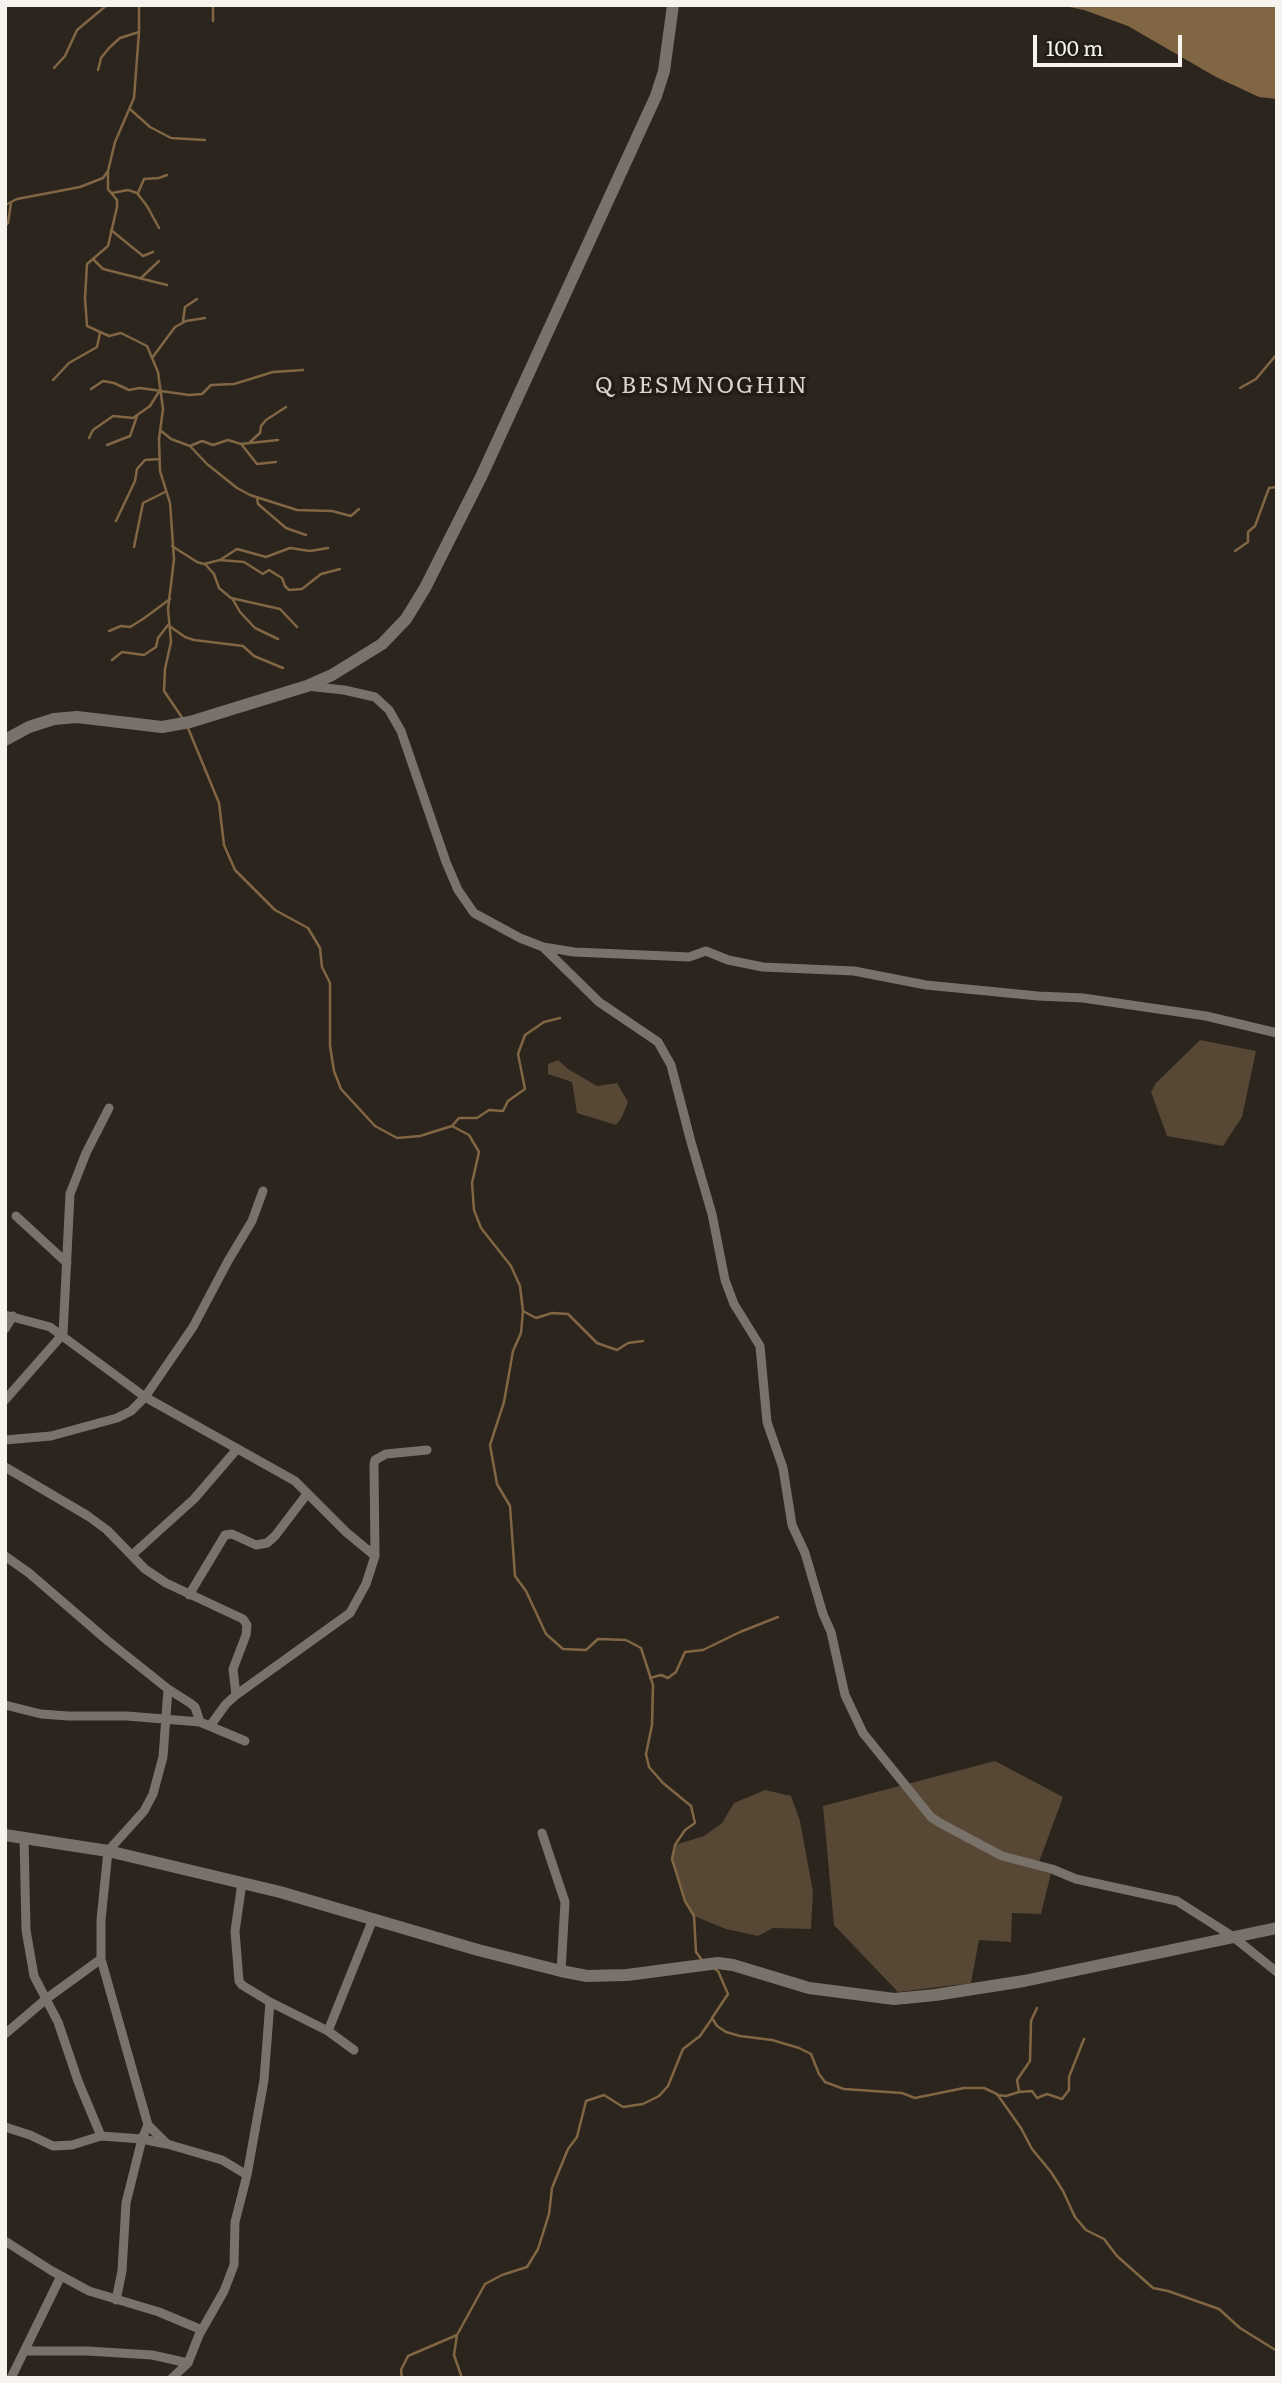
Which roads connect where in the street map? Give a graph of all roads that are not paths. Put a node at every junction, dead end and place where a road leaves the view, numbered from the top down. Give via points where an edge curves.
1 (673, 5) edge
2 (307, 686) junction
3 (5, 740) edge
4 (543, 947) junction
5 (1277, 1033) edge
6 (109, 1108) dead end
7 (263, 1191) dead end
8 (16, 1216) dead end
9 (67, 1263) junction
10 (9, 1315) edge
11 (5, 1328) edge
12 (63, 1334) junction
13 (145, 1397) junction
14 (5, 1400) edge
15 (5, 1440) edge
16 (237, 1449) junction
17 (427, 1450) dead end
18 (5, 1467) edge
19 (307, 1494) junction
20 (132, 1555) junction
21 (5, 1556) edge
22 (374, 1556) junction
23 (189, 1595) junction
24 (168, 1689) junction
25 (236, 1695) junction
26 (5, 1705) edge
27 (166, 1719) junction
28 (205, 1724) junction
29 (245, 1741) dead end
30 (542, 1833) dead end
31 (5, 1835) edge
32 (24, 1838) junction
33 (108, 1851) junction
34 (242, 1883) junction
35 (373, 1919) junction
36 (1277, 1928) edge
37 (1232, 1936) junction
38 (101, 1959) junction
39 (561, 1972) junction
40 (1277, 1972) edge
41 (46, 1999) junction
42 (270, 2002) junction
43 (328, 2031) junction
44 (5, 2034) edge
45 (354, 2050) dead end
46 (148, 2125) junction
47 (5, 2127) edge
48 (101, 2136) junction
49 (142, 2140) junction
50 (167, 2144) junction
51 (247, 2175) junction
52 (5, 2241) edge
53 (61, 2276) junction
54 (116, 2300) junction
55 (202, 2330) junction
56 (25, 2351) junction
57 (188, 2363) junction
58 (11, 2378) edge
59 (172, 2378) edge

1 - 2 street via 656,96 425,588 406,619 382,644
2 - 3 street via 174,726 77,717 54,719
2 - 4 street via 375,697 389,710 401,731 458,890 474,913
4 - 5 street via 688,957 706,951 763,967 854,971 926,985 1083,998 1206,1016
4 - 37 street via 599,1002 658,1042 671,1065 725,1280 760,1346 767,1422 785,1478 792,1525 831,1632 845,1695 863,1733 940,1823 1002,1856 1076,1879 1177,1901
6 - 9 street via 69,1194
7 - 13 street via 252,1221 193,1327
8 - 9 street
9 - 12 street
10 - 11 street
10 - 12 street
12 - 13 street
12 - 14 street
13 - 15 street via 117,1418 51,1436
13 - 16 street
16 - 19 street via 295,1481
16 - 20 street via 194,1499
17 - 22 street via 386,1454 375,1460
18 - 20 street via 88,1516
19 - 22 street
19 - 23 street via 267,1543 256,1545 225,1535
20 - 23 street via 145,1569
21 - 24 street
22 - 25 street via 350,1613
23 - 25 street via 226,1609 247,1625 233,1669
24 - 27 street
24 - 28 street via 195,1707
25 - 28 street
26 - 27 street via 41,1714
27 - 28 street
27 - 33 street via 163,1757 153,1794
28 - 29 street
30 - 39 street via 565,1902
31 - 32 street
32 - 33 street
32 - 41 street via 29,1954
33 - 34 street
33 - 38 street
34 - 35 street
34 - 42 street via 235,1931 239,1981
35 - 39 street
35 - 43 street
36 - 37 street
37 - 39 street via 1024,1981 894,1999 809,1988 718,1963 627,1975
37 - 40 street
38 - 41 street
38 - 46 street
41 - 44 street
41 - 48 street
42 - 43 street
42 - 51 street via 264,2080
43 - 45 street
46 - 49 street
46 - 50 street
47 - 48 street via 53,2146
48 - 49 street
49 - 50 street
49 - 54 street via 126,2203
50 - 51 street via 222,2160
51 - 55 street via 235,2222 234,2265
52 - 53 street
53 - 54 street
53 - 56 street
54 - 55 street
55 - 57 street
56 - 57 street via 152,2355
56 - 58 street
57 - 59 street

